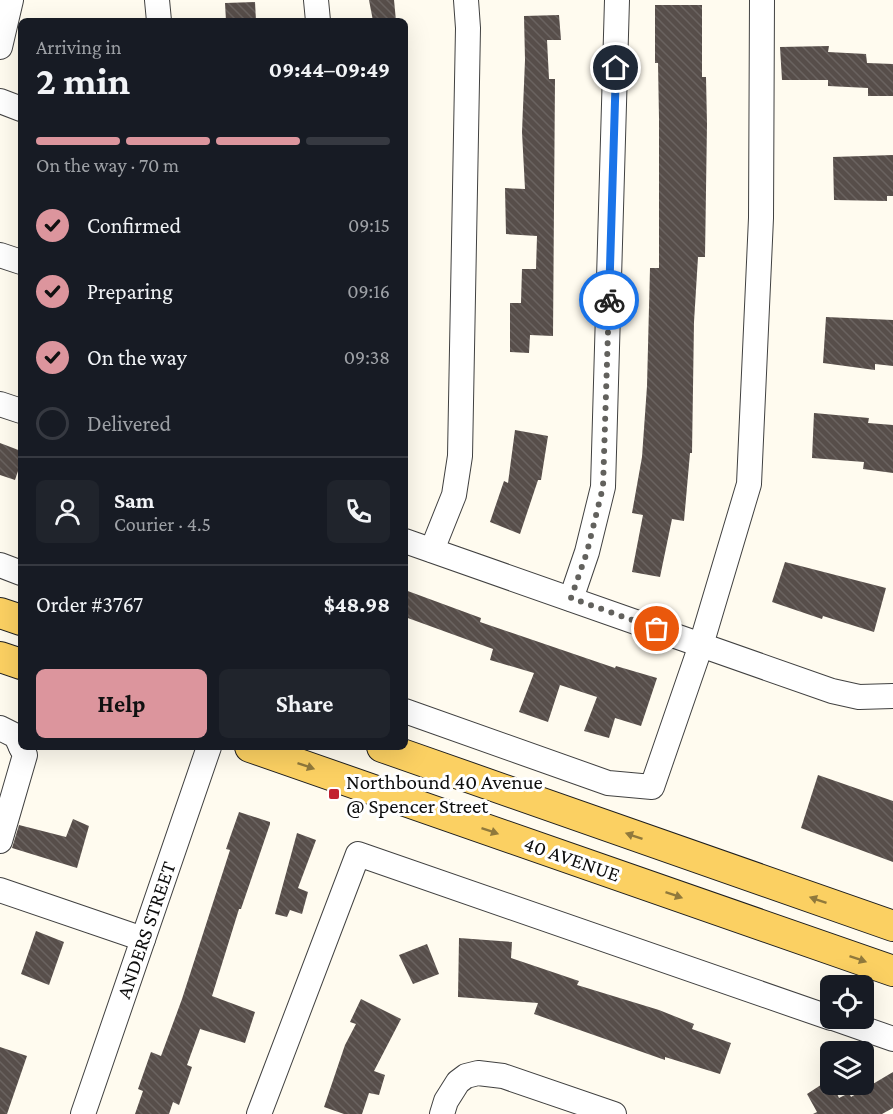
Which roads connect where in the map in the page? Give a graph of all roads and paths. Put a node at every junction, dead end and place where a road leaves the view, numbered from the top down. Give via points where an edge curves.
1 (11, 0) edge
2 (158, 0) edge
3 (315, 0) edge
4 (466, 0) edge
5 (617, 0) edge
6 (762, 0) edge
7 (159, 18) edge
8 (318, 18) edge
9 (0, 47) edge
10 (0, 101) edge
11 (18, 108) edge
12 (0, 255) edge
13 (18, 261) edge
14 (0, 404) edge
15 (18, 410) edge
16 (408, 542) edge
17 (432, 550) junction
18 (0, 565) edge
19 (18, 572) edge
20 (571, 598) junction
21 (0, 613) edge
22 (18, 619) edge
23 (701, 645) junction
24 (0, 657) edge
25 (18, 663) edge
26 (893, 696) edge
27 (408, 712) edge
28 (0, 728) edge
29 (18, 740) edge
30 (22, 750) edge
31 (208, 750) edge
32 (259, 750) edge
33 (391, 750) edge
34 (0, 841) edge
35 (0, 890) edge
36 (893, 926) edge
37 (143, 939) junction
38 (893, 971) edge
39 (820, 1014) edge
40 (864, 1029) edge
41 (893, 1039) edge
42 (84, 1114) edge
43 (259, 1114) edge
44 (442, 1114) edge
45 (614, 1114) edge

1 - 9 street
2 - 7 street
3 - 8 street
4 - 17 street via 460,456 453,495
5 - 20 street via 603,487
6 - 23 street via 761,218 749,484
10 - 11 street
12 - 13 street
14 - 15 street
16 - 17 street
17 - 20 street
18 - 19 street
20 - 23 street
21 - 22 main road
23 - 26 street via 846,695
23 - 27 street via 652,787 608,783
24 - 25 main road
28 - 29 street
30 - 34 street via 25,755
31 - 37 street, ANDERS STREET
32 -> 38 main road, 40 AVENUE
36 -> 33 main road, 40 AVENUE
35 - 37 street
37 - 42 street, ANDERS STREET
39 - 43 street via 358,854
40 - 41 street
44 - 45 street via 458,1082 478,1072 503,1076

